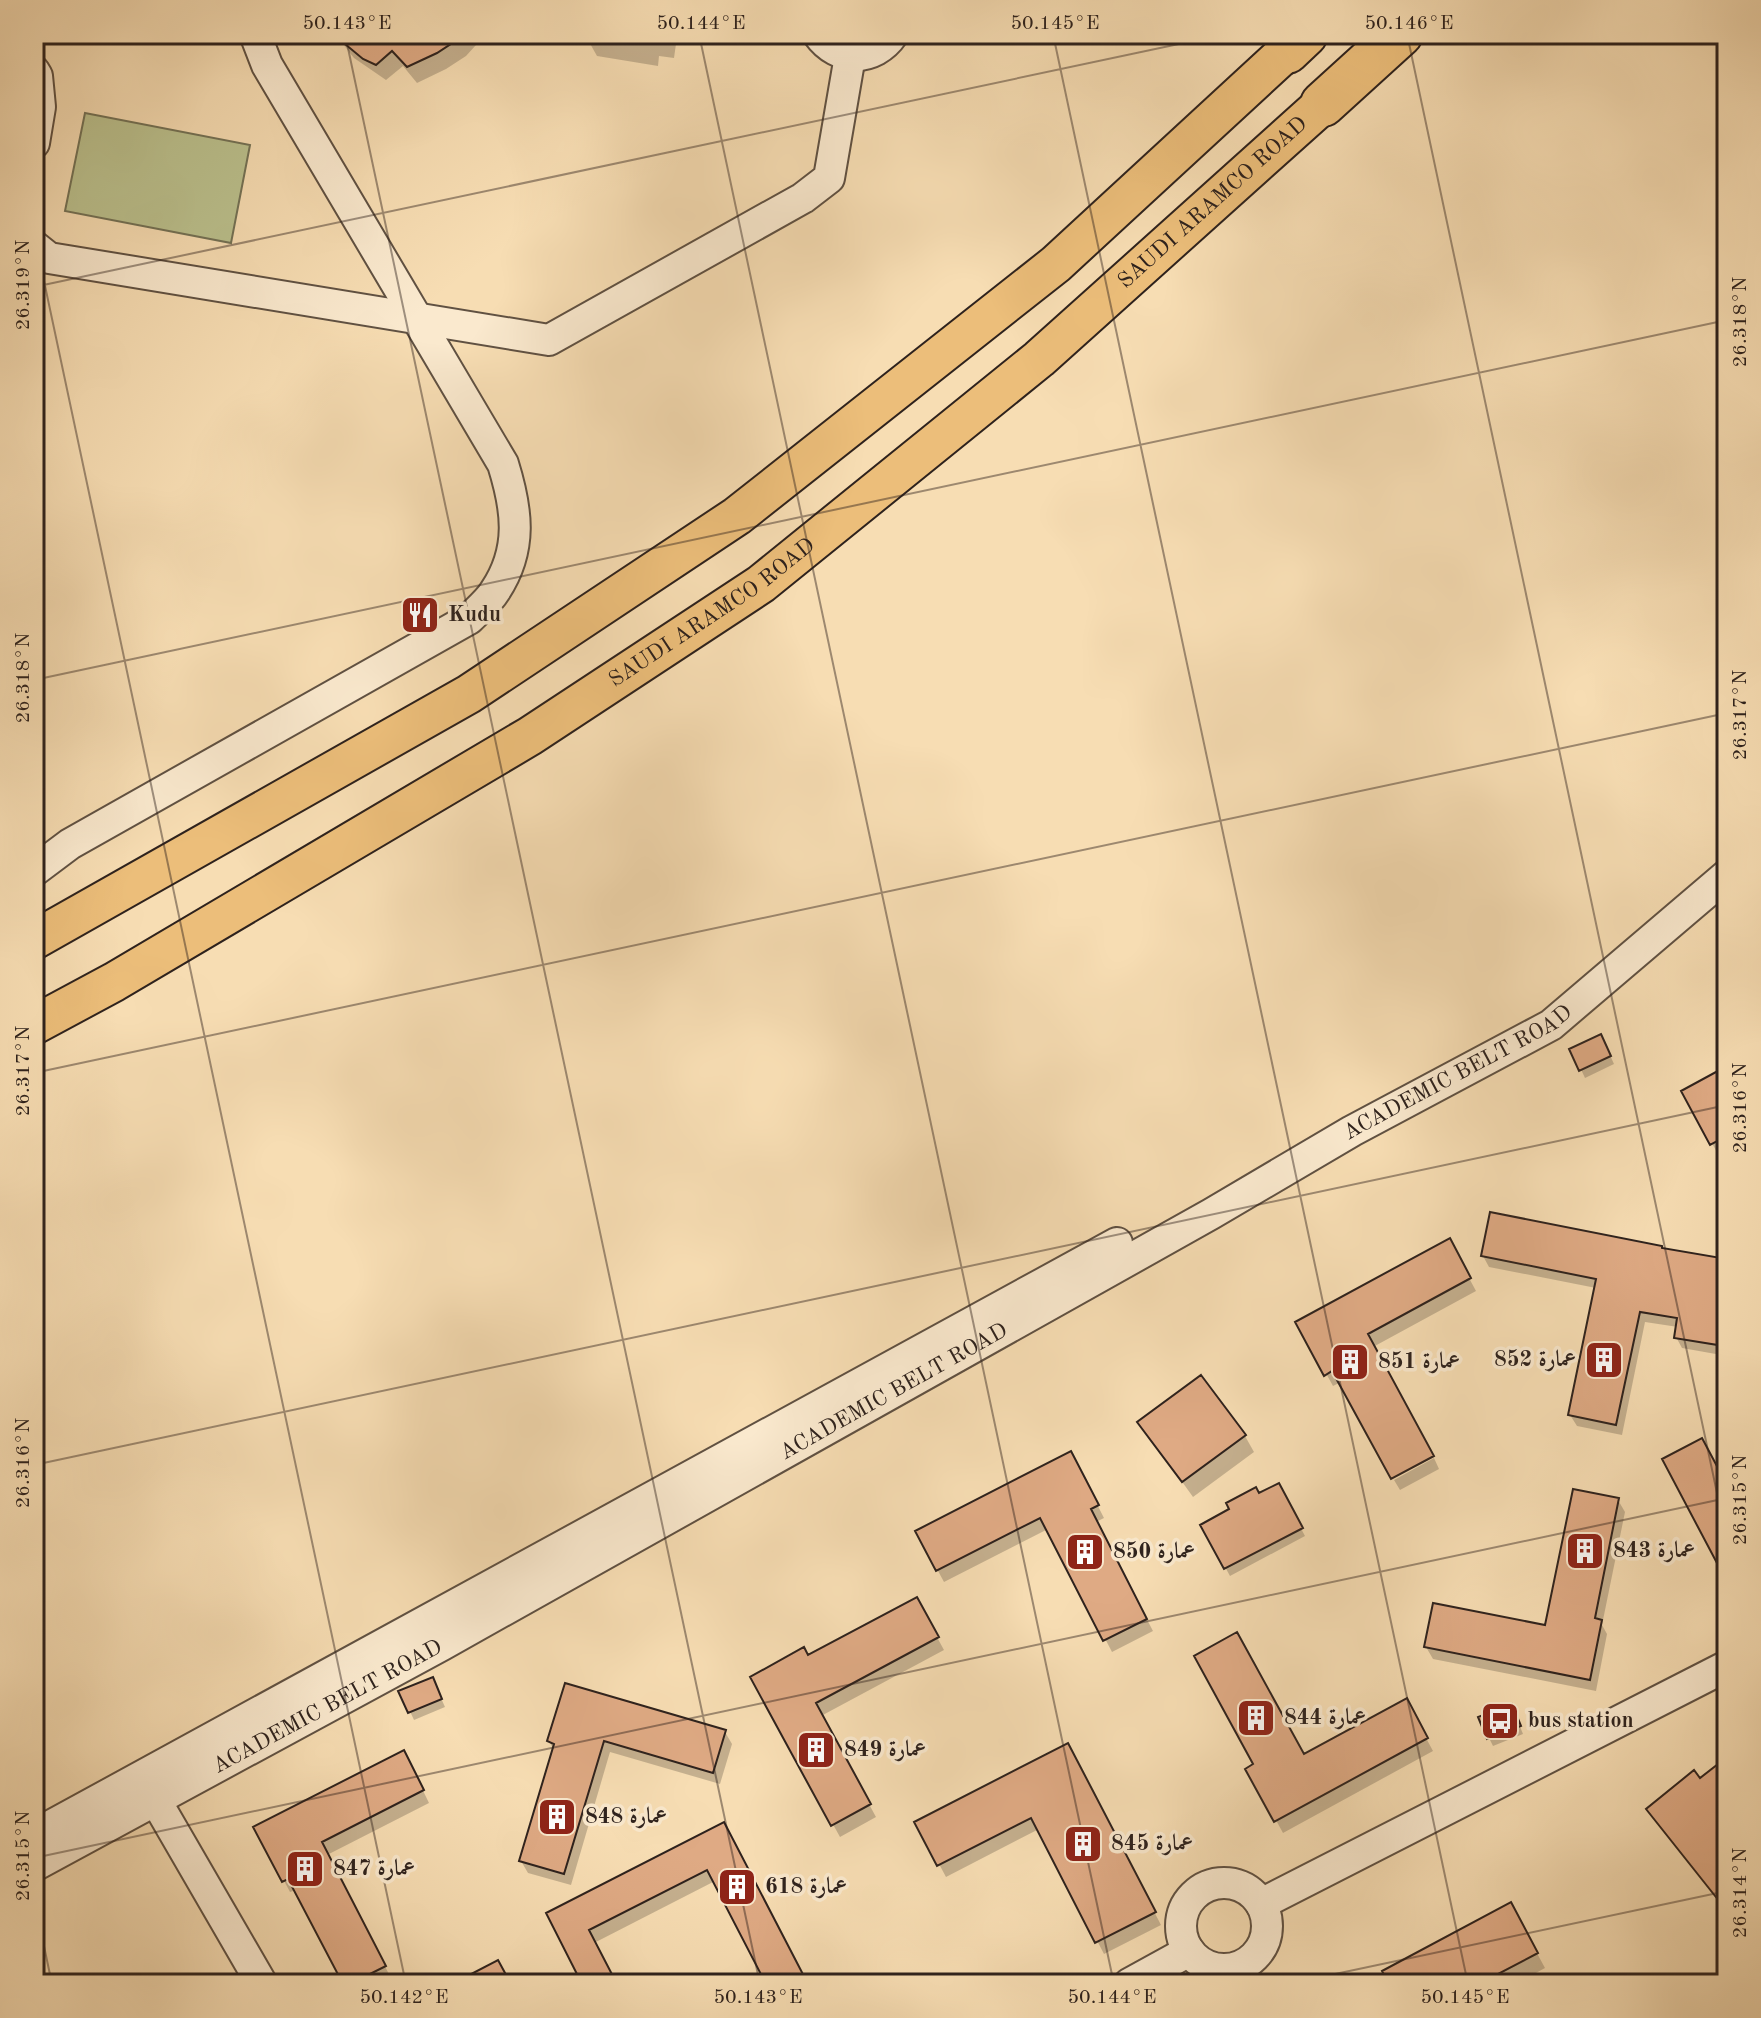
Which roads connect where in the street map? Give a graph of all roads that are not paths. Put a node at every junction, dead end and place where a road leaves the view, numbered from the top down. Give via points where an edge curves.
1 (255, 34) edge
2 (818, 34) edge
3 (893, 34) edge
4 (1390, 34) edge
5 (1400, 34) edge
6 (1296, 43) edge
7 (850, 56) junction
8 (34, 71) edge
9 (1323, 104) junction
10 (34, 143) edge
11 (34, 246) edge
12 (418, 319) junction
13 (1727, 855) edge
14 (34, 871) edge
15 (1727, 875) edge
16 (34, 940) edge
17 (34, 1025) edge
18 (1727, 1666) edge
19 (156, 1801) junction
20 (34, 1835) edge
21 (34, 1866) edge
22 (1261, 1904) junction
23 (1189, 1951) junction
24 (1241, 1975) edge
25 (262, 1984) edge
26 (1129, 1984) edge

1 - 12 street via 267,65
2 - 7 street via 825,44
3 - 7 street via 882,48
4 - 9 highway
5 - 9 highway
6 - 16 main road via 1056,264 737,516 469,694
7 - 12 street via 829,178 803,198 549,340
8 - 10 street via 40,107
9 - 17 main road, SAUDI ARAMCO ROAD via 1039,359 761,584 530,736
11 - 12 street via 49,258
12 - 14 street via 503,464 512,494 517,535 495,592 469,619 70,844
13 - 20 street, ACADEMIC BELT ROAD via 1566,993 1507,1032
15 - 19 street, ACADEMIC BELT ROAD via 1551,1025 1352,1131
18 - 22 street
19 - 21 street, ACADEMIC BELT ROAD
19 - 25 street
22 - 23 street via 1252,1893 1227,1883 1200,1890 1190,1899 1180,1925
22 - 24 street via 1267,1928 1264,1941
23 - 24 street via 1210,1967
23 - 26 street

